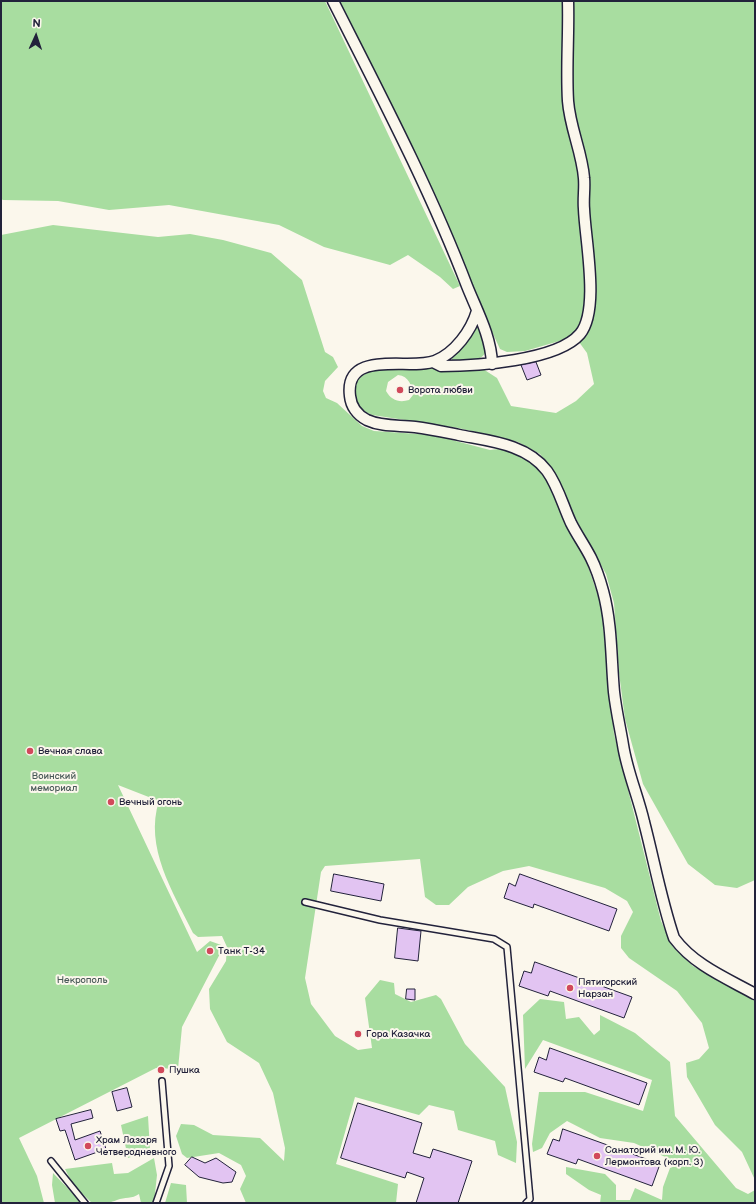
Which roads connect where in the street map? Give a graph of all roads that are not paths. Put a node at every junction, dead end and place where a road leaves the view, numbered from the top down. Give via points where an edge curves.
1 (333, 1) edge
2 (568, 1) edge
3 (477, 311) junction
4 (433, 362) junction
5 (492, 364) junction
6 (305, 902) dead end
7 (755, 994) edge
8 (162, 1081) dead end
9 (52, 1161) dead end
10 (85, 1203) edge
11 (156, 1203) edge
12 (526, 1203) edge

1 - 3 street via 450,241
2 - 5 street via 568,100 584,178 584,215 591,278 589,308 585,327 567,345 541,354
3 - 4 street via 474,320 449,354
3 - 5 street via 492,354
4 - 5 street via 441,366
4 - 7 street via 386,363 365,367 354,375 351,381 351,404 361,416 378,423 434,430 518,449 536,459 547,472 591,558 603,590 608,614 614,694 623,748 674,938 682,950 696,962
6 - 12 lane via 380,920 494,939 507,947 530,1199
8 - 11 lane via 169,1166
9 - 10 lane

